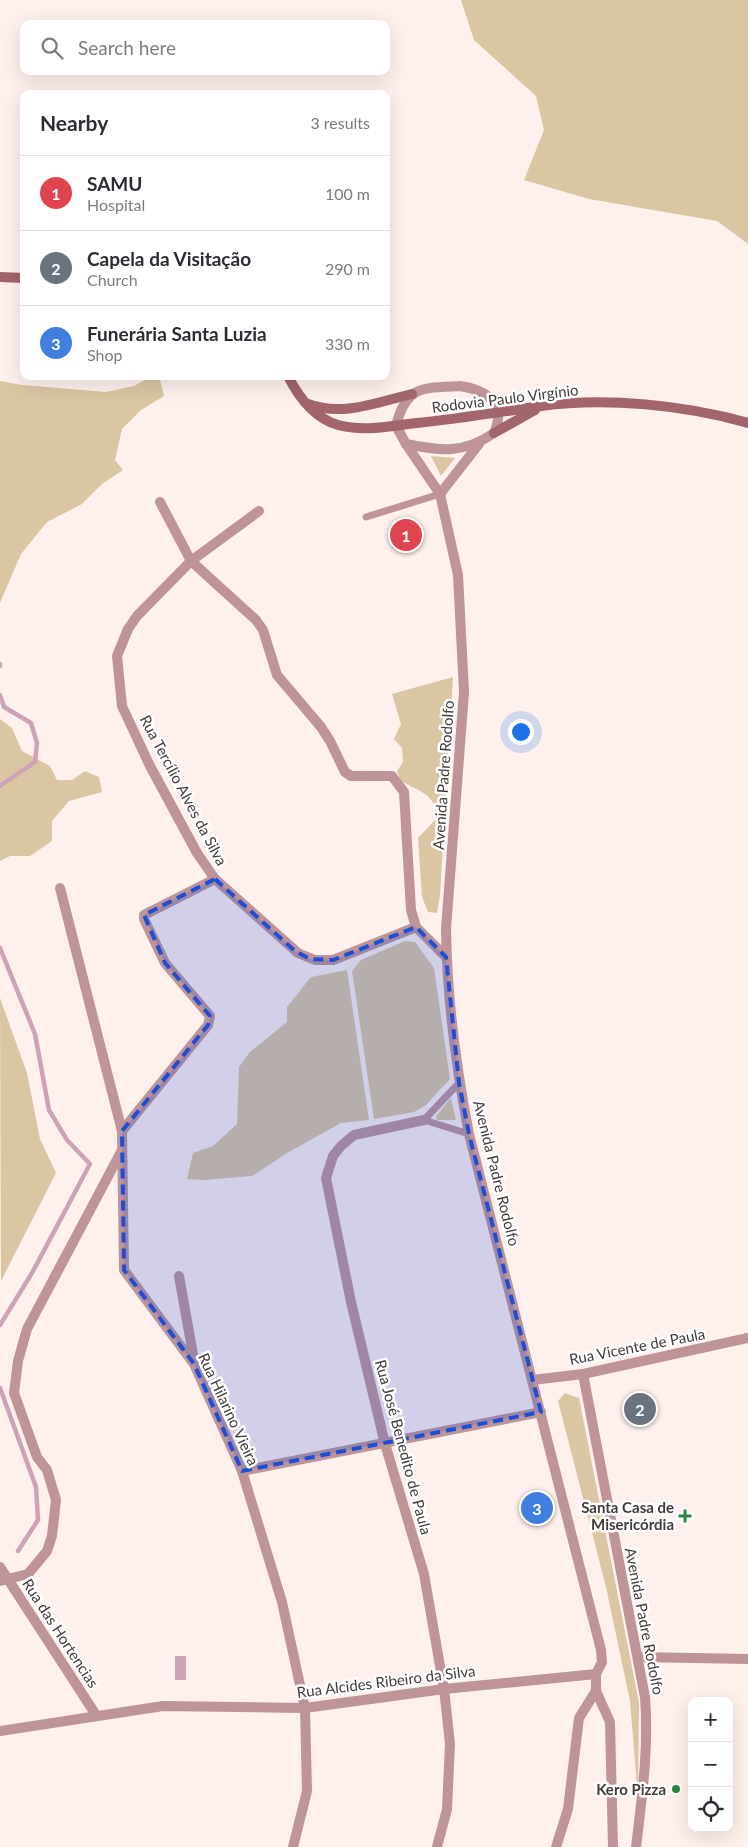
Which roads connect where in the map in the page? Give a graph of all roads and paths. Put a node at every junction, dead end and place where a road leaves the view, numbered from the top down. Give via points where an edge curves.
1 (0, 277) edge
2 (20, 278) edge
3 (290, 380) edge
4 (412, 394) junction
5 (306, 403) junction
6 (542, 406) junction
7 (498, 414) junction
8 (748, 423) edge
9 (396, 426) junction
10 (494, 433) junction
11 (406, 444) junction
12 (479, 444) junction
13 (440, 494) junction
14 (160, 502) dead end
15 (259, 511) dead end
16 (366, 517) dead end
17 (191, 561) junction
18 (215, 879) junction
19 (60, 888) dead end
20 (416, 927) junction
21 (446, 957) junction
22 (459, 1083) junction
23 (424, 1120) junction
24 (122, 1131) junction
25 (469, 1134) junction
26 (122, 1149) junction
27 (180, 1276) dead end
28 (748, 1338) edge
29 (194, 1364) junction
30 (583, 1374) junction
31 (532, 1380) junction
32 (541, 1412) junction
33 (385, 1444) junction
34 (242, 1471) junction
35 (0, 1567) edge
36 (4, 1580) edge
37 (639, 1657) junction
38 (748, 1659) edge
39 (596, 1674) junction
40 (444, 1689) junction
41 (596, 1691) junction
42 (305, 1708) junction
43 (96, 1715) junction
44 (0, 1731) edge
45 (293, 1847) edge
46 (437, 1847) edge
47 (556, 1847) edge
48 (613, 1847) edge
49 (636, 1847) edge

1 - 2 main road
3 - 5 main road, Rodovia Paulo Virgínio
4 - 5 main road via 338,411
4 - 7 street via 431,388 460,386 478,389 493,400
4 - 9 street via 401,408
5 - 9 main road, Rodovia Paulo Virgínio via 320,419 337,424 360,428
6 - 7 main road, Rodovia Paulo Virgínio
6 - 8 main road, Rodovia Paulo Virgínio via 632,404 679,408
6 - 10 main road
7 - 9 main road, Rodovia Paulo Virgínio
7 - 10 street
9 - 11 street, Avenida Padre Rodolfo
10 - 12 street
11 - 12 street via 434,450
11 - 13 street, Avenida Padre Rodolfo
12 - 13 street
13 - 16 lane
13 - 21 street, Avenida Padre Rodolfo via 458,575 464,692
14 - 17 street
15 - 17 street, Rua Tercílio Alves da Silva
17 - 18 street, Rua Tercílio Alves da Silva via 137,616 116,656 122,706 150,766 197,853
17 - 20 street via 256,620 263,630 277,675 325,734 345,772 351,776 392,776 404,792 411,910
18 - 20 street, Rua Tercílio Alves da Silva via 295,951 310,958 333,960
18 - 24 street via 144,916 165,963 210,1016 208,1025
19 - 24 street
20 - 21 street
21 - 22 street, Avenida Padre Rodolfo
22 - 23 lane
22 - 25 street, Avenida Padre Rodolfo
23 - 25 lane
23 - 33 street, Rua José Benedito de Paula via 354,1135 333,1156 326,1178 340,1254
24 - 26 street, Rua Hilarino Vieira
25 - 31 street, Avenida Padre Rodolfo
26 - 29 street, Rua Hilarino Vieira via 124,1270
26 - 36 street via 26,1329 14,1393 37,1456 48,1470 56,1500 47,1551 28,1574
27 - 29 street
28 - 30 street, Rua Vicente de Paula
29 - 34 street, Rua Hilarino Vieira
30 - 31 street, Rua Vicente de Paula
30 - 37 street, Avenida Padre Rodolfo
31 - 32 street, Avenida Padre Rodolfo
32 - 33 street
32 - 39 street, Avenida Padre Rodolfo via 601,1650 602,1662
33 - 34 street
33 - 40 street, Rua José Benedito de Paula via 424,1574
34 - 42 street, Rua Hilarino Vieira via 282,1602
35 - 36 street, Rua das Hortencias
36 - 43 street, Rua das Hortencias
37 - 38 street
37 - 49 street, Avenida Padre Rodolfo via 645,1697 646,1745
39 - 40 street, Rua Alcides Ribeiro da Silva
39 - 41 street, Avenida Padre Rodolfo
40 - 42 street, Rua Alcides Ribeiro da Silva
40 - 46 street, Rua José Benedito de Paula via 450,1744 447,1808
41 - 47 street via 579,1718 568,1808
41 - 48 street, Avenida Padre Rodolfo via 610,1722
42 - 43 street, Rua Alcides Ribeiro da Silva via 163,1706
42 - 45 street, Rua Hilarino Vieira via 307,1790
43 - 44 street, Rua Alcides Ribeiro da Silva

